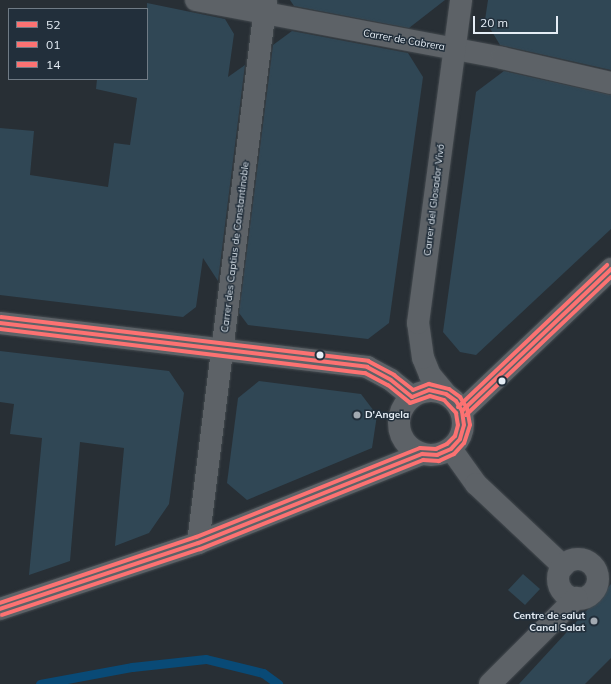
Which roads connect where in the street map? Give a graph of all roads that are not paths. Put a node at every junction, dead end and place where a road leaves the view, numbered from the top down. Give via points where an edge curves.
1 (196, 0) edge
2 (461, 0) edge
3 (265, 7) edge
4 (453, 49) junction
5 (611, 82) edge
6 (611, 269) edge
7 (0, 323) edge
8 (222, 350) junction
9 (446, 394) junction
10 (412, 397) junction
11 (462, 411) junction
12 (450, 450) junction
13 (422, 454) junction
14 (198, 542) junction
15 (563, 566) junction
16 (576, 598) junction
17 (0, 609) edge
18 (490, 684) edge

1 - 3 street, Carrer de Cabrera
2 - 4 street, Carrer del Glosador Vivó
3 - 4 street, Carrer de Cabrera
3 - 8 street, Carrer des Captius de Constantinoble
4 - 5 street, Carrer de Cabrera
4 - 9 street, Carrer del Glosador Vivó via 418,323 423,358 430,374
6 - 11 street
7 - 8 street
8 - 10 street via 367,367 391,380
8 - 14 street, Carrer des Captius de Constantinoble
9 - 10 street via 429,390
9 - 11 street via 456,401
10 - 13 street via 400,413 400,428 405,442
11 - 12 street via 464,425 460,439
12 - 13 street via 436,455
12 - 15 street via 476,484
13 - 14 street
14 - 17 street
15 - 16 street via 558,577 561,588
15 - 16 street via 581,559 593,566 596,571 597,585 594,590 583,598
16 - 18 street

